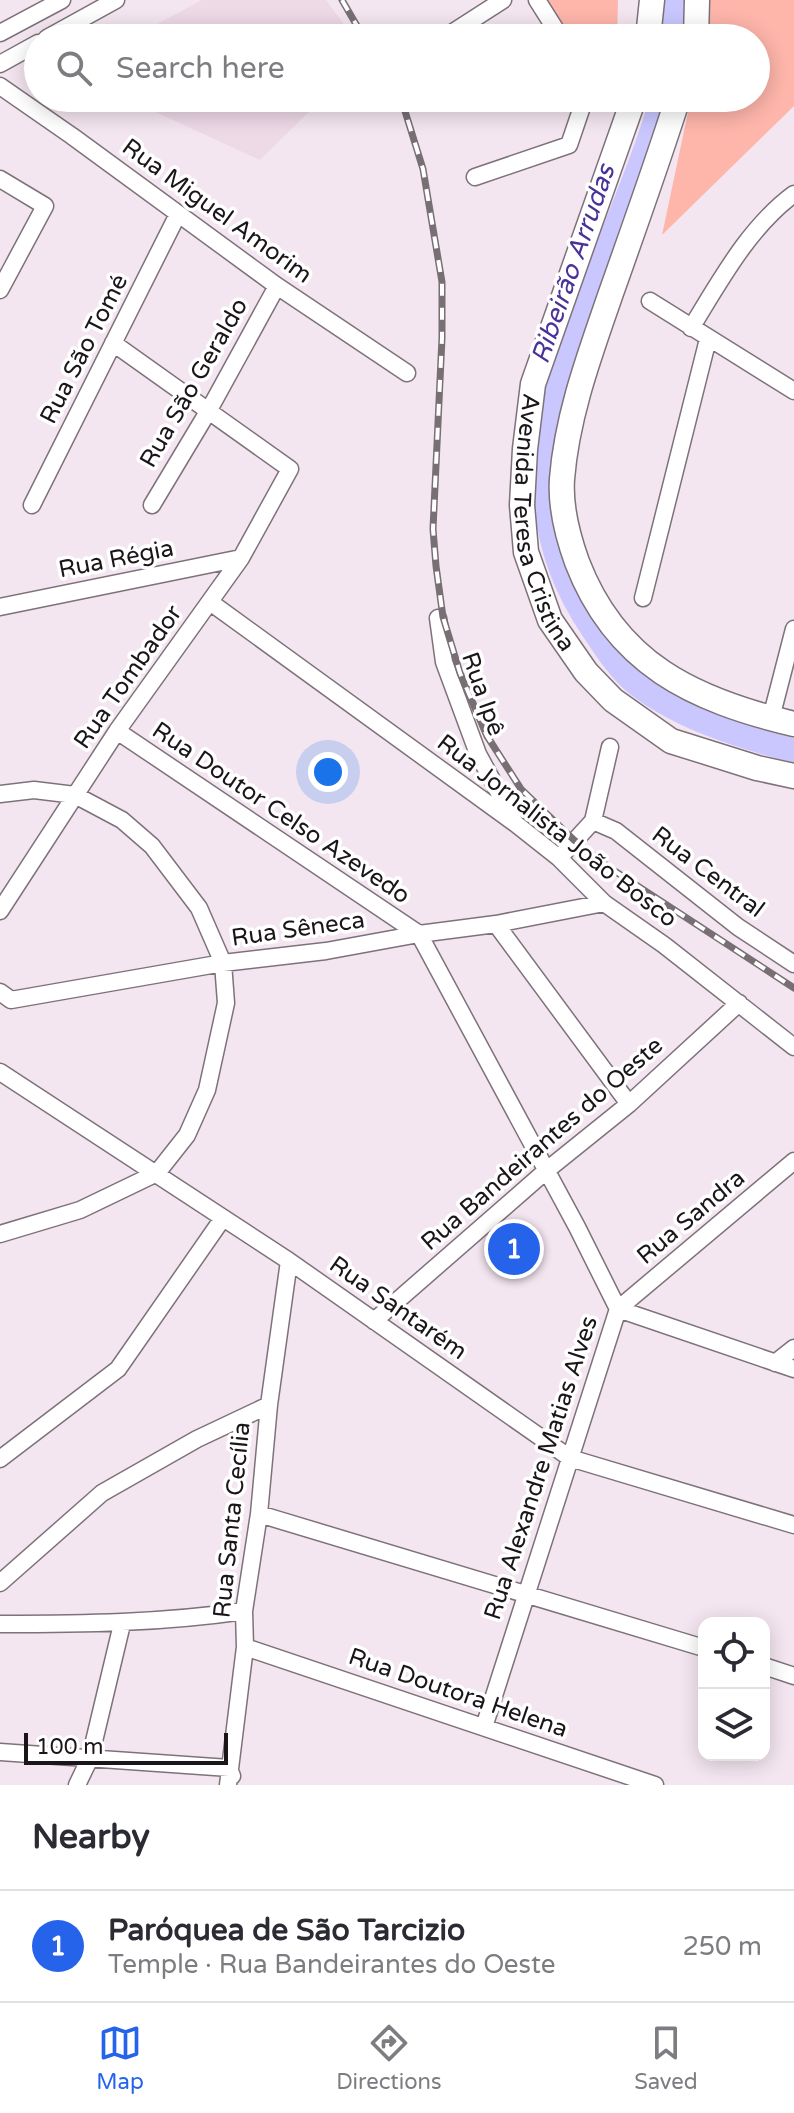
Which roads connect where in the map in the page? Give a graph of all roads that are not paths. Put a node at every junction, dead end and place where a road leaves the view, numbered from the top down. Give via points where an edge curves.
1 (62, 0) edge
2 (116, 0) edge
3 (503, 0) edge
4 (537, 0) edge
5 (652, 0) edge
6 (697, 0) edge
7 (72, 24) edge
8 (466, 24) edge
9 (552, 24) edge
10 (649, 24) edge
11 (696, 24) edge
12 (0, 33) edge
13 (24, 51) edge
14 (0, 64) edge
15 (0, 86) edge
16 (24, 103) edge
17 (36, 112) edge
18 (580, 112) edge
19 (629, 112) edge
20 (673, 112) edge
21 (475, 177) dead end
22 (0, 179) edge
23 (794, 194) edge
24 (178, 214) junction
25 (277, 286) junction
26 (0, 290) edge
27 (650, 301) dead end
28 (691, 328) junction
29 (708, 339) junction
30 (113, 343) junction
31 (407, 373) dead end
32 (794, 391) edge
33 (209, 410) junction
34 (32, 505) dead end
35 (152, 505) dead end
36 (241, 558) junction
37 (643, 598) dead end
38 (210, 602) junction
39 (0, 607) edge
40 (438, 618) dead end
41 (794, 629) edge
42 (782, 721) edge
43 (117, 731) junction
44 (610, 747) dead end
45 (794, 776) edge
46 (0, 794) edge
47 (75, 795) junction
48 (593, 821) junction
49 (516, 824) junction
50 (559, 858) junction
51 (604, 903) junction
52 (0, 911) edge
53 (496, 924) junction
54 (419, 934) junction
55 (223, 963) junction
56 (794, 964) edge
57 (0, 992) edge
58 (739, 1003) junction
59 (794, 1047) edge
60 (0, 1072) edge
61 (629, 1104) junction
62 (794, 1161) edge
63 (547, 1170) junction
64 (157, 1173) junction
65 (223, 1218) junction
66 (0, 1234) edge
67 (289, 1261) junction
68 (618, 1309) junction
69 (374, 1321) junction
70 (794, 1348) edge
71 (775, 1363) junction
72 (794, 1369) edge
73 (269, 1405) junction
74 (570, 1458) junction
75 (0, 1459) edge
76 (259, 1514) junction
77 (794, 1525) edge
78 (0, 1583) edge
79 (525, 1592) junction
80 (244, 1611) junction
81 (0, 1624) edge
82 (122, 1624) junction
83 (698, 1646) edge
84 (245, 1647) junction
85 (770, 1668) edge
86 (794, 1676) edge
87 (484, 1727) junction
88 (0, 1752) edge
89 (90, 1758) junction
90 (229, 1777) edge
91 (77, 1785) edge
92 (236, 1785) edge
93 (655, 1785) edge

1 - 12 street
2 - 7 street
3 - 8 street
4 - 9 street
5 - 10 main road
6 - 11 main road
13 - 14 street
15 - 16 street, Rua Miguel Amorim
17 - 24 street, Rua Miguel Amorim
18 - 21 street via 569,145
19 - 45 main road, Avenida Teresa Cristina via 533,384 522,505 526,552 550,620 613,700 671,741
20 - 42 main road, Avenida Teresa Cristina via 578,388 562,481 565,517 584,581 628,647 693,690
22 - 26 street via 45,206
23 - 28 street via 774,209
24 - 25 street, Rua Miguel Amorim
24 - 30 street, Rua São Tomé
25 - 31 street, Rua Miguel Amorim
25 - 33 street, Rua São Geraldo
27 - 28 street
28 - 29 street
29 - 32 street
29 - 37 street
30 - 33 street
30 - 34 street, Rua São Tomé
33 - 35 street, Rua São Geraldo
33 - 36 street, Rua Tombador via 290,469
36 - 38 street, Rua Tombador
36 - 39 street, Rua Régia
38 - 43 street, Rua Tombador
38 - 49 street, Rua Jornalista João Bosco
40 - 49 street, Rua Ipê via 444,662 478,754
41 - 42 street
43 - 47 street, Rua Tombador
43 - 54 street, Rua Doutor Celso Azevedo
44 - 48 street
46 - 47 street via 34,790
47 - 52 street, Rua Tombador
47 - 55 street via 122,820 152,846 199,908
48 - 50 street
48 - 56 street, Rua Central via 616,831
49 - 50 street, Rua Jornalista João Bosco
50 - 51 street, Rua Jornalista João Bosco
51 - 53 street, Rua Sêneca
51 - 58 street, Rua Jornalista João Bosco
53 - 54 street, Rua Sêneca
53 - 61 street
54 - 55 street, Rua Sêneca
54 - 63 street, Rua Alexandre Matias Alves
55 - 57 street, Rua Sêneca via 11,1000
55 - 64 street via 226,1003 207,1090 187,1135
58 - 59 street, Rua Jornalista João Bosco
58 - 61 street, Rua Bandeirantes do Oeste
60 - 64 street, Rua Santarém
61 - 63 street, Rua Bandeirantes do Oeste
62 - 68 street, Rua Sandra
63 - 68 street, Rua Alexandre Matias Alves
63 - 69 street, Rua Bandeirantes do Oeste
64 - 65 street, Rua Santarém
64 - 66 street via 80,1210
65 - 67 street, Rua Santarém
65 - 75 street via 118,1369
67 - 69 street, Rua Santarém
67 - 73 street, Rua Santa Cecília
68 - 71 street
68 - 74 street, Rua Alexandre Matias Alves
69 - 74 street, Rua Santarém
70 - 71 street
71 - 72 street
73 - 76 street, Rua Santa Cecília
73 - 78 street via 102,1493
74 - 77 street, Rua Santarém
74 - 79 street, Rua Alexandre Matias Alves
76 - 79 street
76 - 80 street, Rua Santa Cecília
79 - 83 street
79 - 87 street, Rua Alexandre Matias Alves
80 - 82 street
80 - 84 street, Rua Santa Cecília
81 - 82 street
82 - 89 street
84 - 87 street, Rua Doutora Helena
84 - 90 street, Rua Santa Cecília
85 - 86 street
87 - 93 street, Rua Doutora Helena
88 - 89 street
89 - 90 street
89 - 91 street
90 - 92 street

